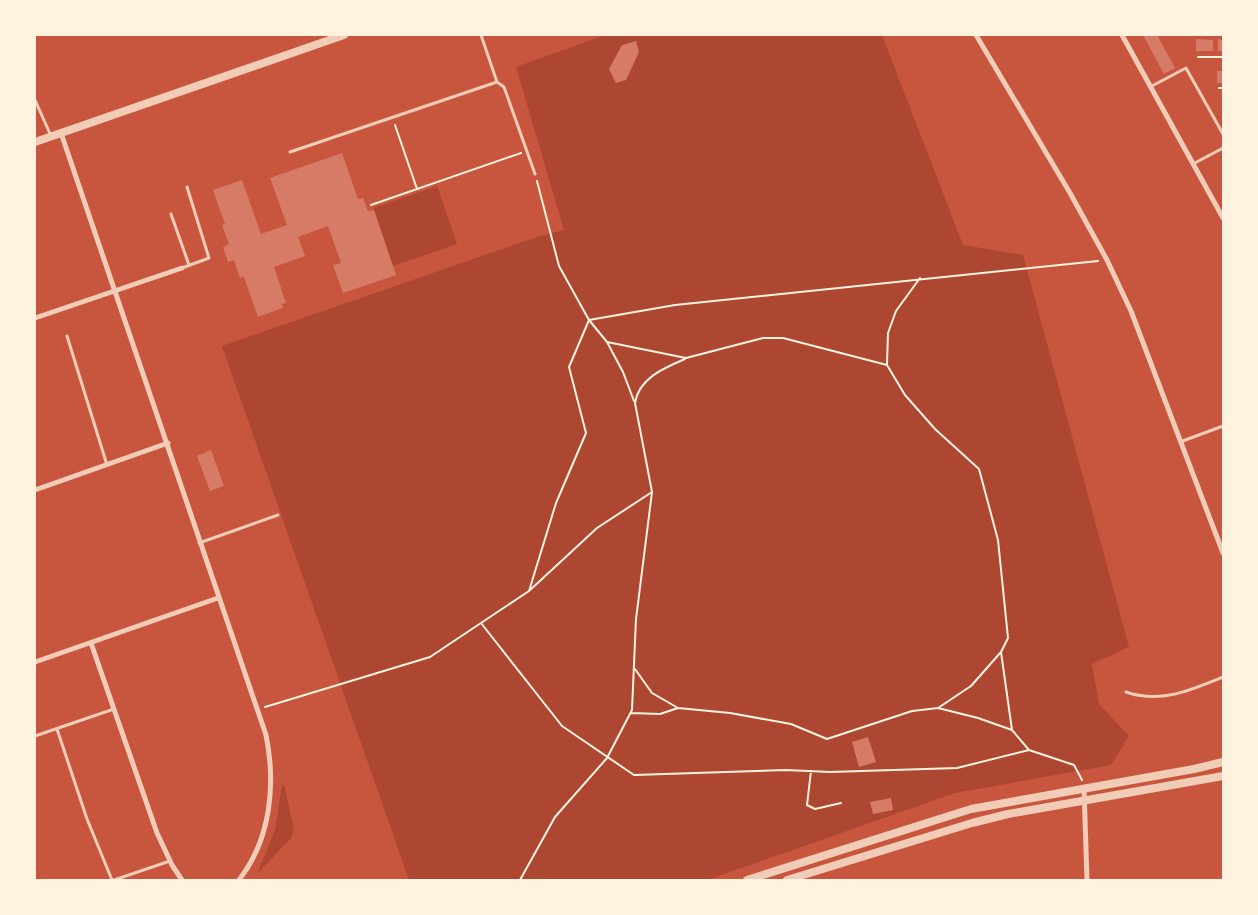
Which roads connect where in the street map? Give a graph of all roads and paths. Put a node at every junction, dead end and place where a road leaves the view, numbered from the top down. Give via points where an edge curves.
1 (344, 35) edge
2 (481, 35) edge
3 (976, 35) edge
4 (1122, 35) edge
5 (1198, 57) dead end
6 (1223, 57) edge
7 (497, 82) junction
8 (1150, 87) junction
9 (1219, 88) dead end
10 (1223, 88) edge
11 (35, 100) edge
12 (393, 118) junction
13 (61, 133) junction
14 (1223, 134) edge
15 (52, 136) junction
16 (35, 142) edge
17 (1223, 148) edge
18 (528, 151) junction
19 (290, 152) dead end
20 (1193, 164) junction
21 (535, 174) joint
22 (187, 187) dead end
23 (417, 189) junction
24 (371, 205) dead end
25 (171, 214) dead end
26 (1223, 218) edge
27 (1107, 260) junction
28 (189, 265) junction
29 (182, 268) joint
30 (920, 278) junction
31 (116, 290) junction
32 (35, 318) edge
33 (589, 320) junction
34 (67, 336) dead end
35 (607, 342) junction
36 (686, 358) junction
37 (887, 365) junction
38 (635, 403) junction
39 (1223, 426) edge
40 (1180, 442) junction
41 (168, 443) junction
42 (107, 464) junction
43 (35, 490) edge
44 (652, 492) junction
45 (278, 515) dead end
46 (199, 543) junction
47 (1223, 553) edge
48 (529, 591) junction
49 (218, 598) junction
50 (481, 623) junction
51 (91, 643) junction
52 (1001, 652) junction
53 (35, 662) edge
54 (635, 669) junction
55 (1223, 677) edge
56 (1126, 692) dead end
57 (678, 708) junction
58 (938, 708) junction
59 (114, 709) junction
60 (258, 709) junction
61 (631, 713) junction
62 (57, 729) junction
63 (1012, 730) junction
64 (35, 736) edge
65 (1029, 750) junction
66 (607, 758) junction
67 (1223, 762) edge
68 (811, 771) junction
69 (1081, 776) dead end
70 (1223, 776) edge
71 (1084, 788) junction
72 (1084, 801) junction
73 (841, 803) dead end
74 (170, 861) junction
75 (113, 880) edge
76 (182, 880) edge
77 (239, 880) edge
78 (520, 880) edge
79 (747, 880) edge
80 (787, 880) edge
81 (1088, 880) edge

1 - 13 street
2 - 7 lane
3 - 27 street
4 - 8 street
5 - 6 path
7 - 12 lane
7 - 18 lane via 504,87
8 - 14 lane via 1186,68
8 - 20 street
9 - 10 path
11 - 15 lane
12 - 19 lane
12 - 23 path
13 - 15 street
13 - 31 street
15 - 16 street
17 - 20 lane
18 - 21 lane
18 - 23 path
20 - 26 street
21 - 33 path via 559,266
22 - 28 lane via 210,254 209,258
23 - 24 path
25 - 28 lane
27 - 30 path
27 - 40 street via 1131,311
28 - 29 lane
29 - 31 street
30 - 33 path via 675,305
30 - 37 path via 896,311 888,333
31 - 32 street
31 - 41 street
33 - 35 path
33 - 48 path via 569,367 586,433 556,503
34 - 42 lane
35 - 36 path
35 - 38 path
36 - 37 path via 762,338 783,338
36 - 38 path via 647,379
37 - 52 path via 905,396 979,469 998,540 1008,638
38 - 44 path
39 - 40 lane
40 - 47 street
41 - 42 street
41 - 46 street
42 - 43 street
44 - 48 path via 597,528
44 - 54 path via 636,620
45 - 46 lane
46 - 49 street
48 - 50 path
49 - 51 street
49 - 60 street
50 - 60 path via 430,656
50 - 66 path via 562,726
51 - 53 street
51 - 59 street
52 - 58 path via 971,686
52 - 63 path
54 - 57 path via 652,693
54 - 61 path
55 - 56 lane via 1173,696 1139,696
57 - 58 path via 791,724 828,738 912,711
57 - 61 path via 660,714
58 - 63 path
59 - 62 lane
59 - 74 street via 157,833
60 - 77 street via 270,755 271,792 259,846
61 - 66 path
62 - 64 lane
62 - 75 lane via 87,819
63 - 65 path
65 - 68 path via 956,768
65 - 69 path via 1074,764
66 - 68 path via 634,775
66 - 78 path via 555,817
67 - 71 street
68 - 73 path via 807,805 815,810
70 - 72 street
71 - 72 street
71 - 79 street via 971,810
72 - 80 street via 972,823
72 - 81 street
74 - 75 lane
74 - 76 street

